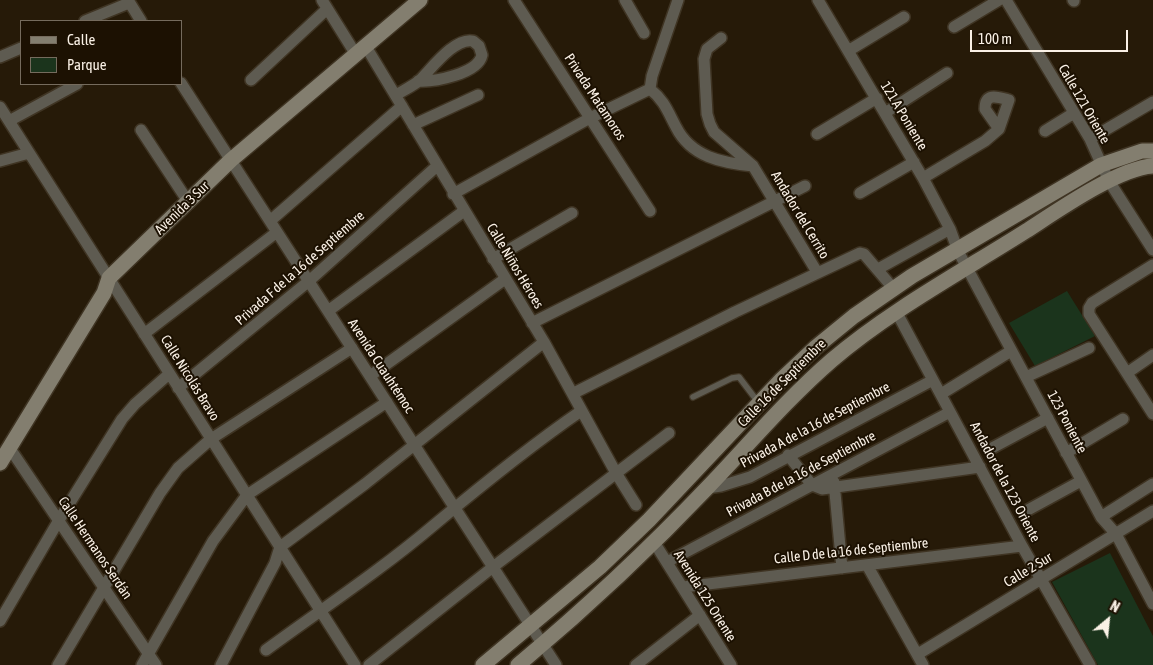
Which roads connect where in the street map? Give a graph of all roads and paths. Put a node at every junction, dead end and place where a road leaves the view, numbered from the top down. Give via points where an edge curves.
1 (420, 0) edge
2 (514, 0) edge
3 (625, 0) edge
4 (678, 0) edge
5 (818, 0) edge
6 (999, 0) edge
7 (1006, 0) edge
8 (129, 1) edge
9 (325, 4) edge
10 (904, 17) dead end
11 (87, 20) edge
12 (140, 20) edge
13 (954, 27) dead end
14 (644, 33) dead end
15 (721, 38) dead end
16 (20, 48) edge
17 (360, 49) junction
18 (848, 51) junction
19 (0, 57) edge
20 (947, 73) dead end
21 (251, 80) dead end
22 (418, 81) junction
23 (75, 85) edge
24 (182, 85) edge
25 (650, 89) junction
26 (396, 95) junction
27 (478, 95) dead end
28 (877, 98) junction
29 (1153, 102) edge
30 (402, 106) junction
31 (885, 113) junction
32 (3, 114) edge
33 (1074, 114) junction
34 (590, 118) junction
35 (413, 125) junction
36 (999, 129) dead end
37 (141, 130) dead end
38 (1044, 131) dead end
39 (817, 134) dead end
40 (1090, 139) junction
41 (1153, 151) edge
42 (29, 153) junction
43 (231, 160) junction
44 (0, 161) edge
45 (914, 162) junction
46 (1101, 165) junction
47 (437, 166) junction
48 (753, 166) junction
49 (1153, 166) edge
50 (923, 178) junction
51 (1109, 181) junction
52 (804, 186) dead end
53 (860, 193) dead end
54 (454, 194) junction
55 (775, 200) junction
56 (189, 203) junction
57 (464, 211) junction
58 (650, 211) dead end
59 (572, 213) dead end
60 (270, 221) junction
61 (950, 229) junction
62 (277, 232) junction
63 (1153, 250) edge
64 (958, 251) junction
65 (493, 259) junction
66 (1153, 265) edge
67 (968, 268) junction
68 (878, 269) junction
69 (817, 272) junction
70 (109, 278) junction
71 (505, 279) junction
72 (309, 281) junction
73 (893, 288) junction
74 (328, 311) junction
75 (897, 313) junction
76 (532, 323) junction
77 (144, 334) junction
78 (544, 342) junction
79 (352, 348) junction
80 (1089, 348) dead end
81 (1011, 351) junction
82 (1153, 355) edge
83 (1127, 373) junction
84 (170, 374) junction
85 (370, 376) junction
86 (1026, 377) junction
87 (933, 380) junction
88 (178, 388) junction
89 (574, 393) junction
90 (941, 394) junction
91 (693, 397) dead end
92 (387, 402) junction
93 (759, 404) junction
94 (581, 410) junction
95 (950, 412) junction
96 (1153, 414) edge
97 (1048, 418) junction
98 (1122, 419) dead end
99 (670, 432) dead end
100 (211, 438) junction
101 (414, 444) junction
102 (9, 447) junction
103 (992, 448) dead end
104 (1066, 452) junction
105 (788, 455) junction
106 (0, 463) edge
107 (980, 467) junction
108 (616, 473) junction
109 (834, 473) junction
110 (1082, 482) junction
111 (1153, 484) edge
112 (812, 485) junction
113 (707, 488) junction
114 (835, 488) junction
115 (247, 495) junction
116 (636, 505) dead end
117 (454, 506) junction
118 (1153, 511) edge
119 (1026, 512) dead end
120 (1101, 517) junction
121 (59, 520) junction
122 (1116, 534) junction
123 (654, 542) junction
124 (1022, 546) junction
125 (280, 547) junction
126 (667, 562) junction
127 (867, 565) junction
128 (493, 567) junction
129 (842, 568) junction
130 (1042, 579) junction
131 (104, 587) junction
132 (683, 587) junction
133 (1150, 590) edge
134 (1153, 604) edge
135 (320, 610) junction
136 (700, 615) junction
137 (0, 621) edge
138 (530, 624) junction
139 (543, 644) junction
140 (266, 650) dead end
141 (149, 653) junction
142 (918, 654) junction
143 (58, 665) edge
144 (142, 665) edge
145 (156, 665) edge
146 (221, 665) edge
147 (355, 665) edge
148 (369, 665) edge
149 (483, 665) edge
150 (518, 665) edge
151 (556, 665) edge
152 (637, 665) edge
153 (731, 665) edge
154 (923, 665) edge
155 (1090, 665) edge

1 - 17 main road, Avenida 3 Sur
2 - 34 street, Privada Matamoros
3 - 14 street
4 - 25 street
5 - 18 street, 121 A Poniente
6 - 13 street
7 - 33 street, Calle 121 Oriente
8 - 11 street
8 - 12 street
9 - 17 street, Calle Niños Héroes
9 - 21 street
10 - 18 street
15 - 48 street via 707,49 704,58 707,114 714,132
16 - 19 street
17 - 26 street, Calle Niños Héroes
17 - 43 main road, Avenida 3 Sur
18 - 28 street, 121 A Poniente
20 - 31 street
22 - 22 street via 443,80 471,67 481,59 478,46 473,41 463,40
22 - 26 street
23 - 32 street
24 - 43 street, Avenida Cuauhtémoc
25 - 34 street
25 - 48 street, Andador del Cerrito via 662,98 684,141 694,150 709,158
26 - 30 street, Calle Niños Héroes
27 - 35 street
28 - 31 street, 121 A Poniente
28 - 39 street
29 - 40 street
30 - 35 street, Calle Niños Héroes
30 - 60 street
31 - 45 street, 121 A Poniente
32 - 42 street, Calle Nicolás Bravo
33 - 38 street
33 - 40 street, Calle 121 Oriente
34 - 54 street
34 - 58 street, Privada Matamoros
35 - 47 street, Calle Niños Héroes
36 - 50 street
37 - 56 street
40 - 46 street, Calle 121 Oriente
41 - 46 main road, Calle 16 de Septiembre via 1142,151
42 - 44 street
42 - 70 street, Calle Nicolás Bravo
43 - 56 main road, Avenida 3 Sur
43 - 60 street, Avenida Cuauhtémoc
45 - 50 street, 121 A Poniente
45 - 53 street
46 - 51 street, Calle 121 Oriente
46 - 64 main road, Calle 16 de Septiembre
47 - 54 street, Calle Niños Héroes
47 - 72 street, Privada F de la 16 de Septiembre
48 - 55 street, Andador del Cerrito
49 - 51 main road, Calle 16 de Septiembre via 1142,166
50 - 61 street, 121 A Poniente
51 - 63 street, Calle 121 Oriente
51 - 67 main road, Calle 16 de Septiembre
52 - 55 street
54 - 57 street, Calle Niños Héroes
55 - 69 street, Andador del Cerrito
55 - 76 street
56 - 70 main road, Avenida 3 Sur
57 - 65 street, Calle Niños Héroes
57 - 74 street
59 - 65 street
60 - 62 street, Avenida Cuauhtémoc
61 - 64 street, 121 A Poniente
61 - 68 street
62 - 72 street, Avenida Cuauhtémoc
62 - 77 street
64 - 67 street, 123 Poniente
64 - 73 main road, Calle 16 de Septiembre
65 - 71 street, Calle Niños Héroes
66 - 83 street via 1089,308 1089,314
67 - 75 main road, Calle 16 de Septiembre
67 - 81 street, 123 Poniente
68 - 69 street via 860,253
68 - 73 street
69 - 89 street
70 - 77 street, Calle Nicolás Bravo
70 - 102 main road, Avenida 3 Sur via 104,293
71 - 76 street, Calle Niños Héroes
71 - 85 street
72 - 74 street, Avenida Cuauhtémoc
72 - 88 street, Privada F de la 16 de Septiembre
73 - 93 main road, Calle 16 de Septiembre via 816,347
74 - 79 street, Avenida Cuauhtémoc
75 - 87 street, Andador de la 123 Oriente
75 - 113 main road, Calle 16 de Septiembre via 833,359
76 - 78 street, Calle Niños Héroes
77 - 84 street, Calle Nicolás Bravo
78 - 89 street, Calle Niños Héroes
78 - 101 street
79 - 85 street, Avenida Cuauhtémoc
79 - 100 street
80 - 86 street
81 - 86 street, 123 Poniente
81 - 90 street
82 - 83 street
83 - 96 street
84 - 88 street, Calle Nicolás Bravo
84 - 121 street via 122,419
85 - 92 street, Avenida Cuauhtémoc
86 - 97 street, 123 Poniente
87 - 90 street, Andador de la 123 Oriente
87 - 105 street, Privada A de la 16 de Septiembre
88 - 100 street, Calle Nicolás Bravo
89 - 94 street, Calle Niños Héroes
90 - 95 street, Andador de la 123 Oriente
91 - 93 lane via 739,377
92 - 101 street, Avenida Cuauhtémoc
92 - 115 street
93 - 138 main road, Calle 16 de Septiembre via 649,520 600,567
94 - 108 street, Calle Niños Héroes
94 - 117 street
95 - 107 street, Andador de la 123 Oriente
95 - 109 street, Privada B de la 16 de Septiembre
97 - 103 street
97 - 104 street, 123 Poniente
98 - 104 street
99 - 108 street
100 - 115 street, Calle Nicolás Bravo
100 - 131 street via 168,480
101 - 117 street, Avenida Cuauhtémoc
101 - 125 street
102 - 106 main road, Avenida 3 Sur
102 - 121 street, Calle Hermanos Serdán
104 - 110 street, 123 Poniente
105 - 112 street
105 - 113 street, Privada A de la 16 de Septiembre via 750,477
107 - 114 street
107 - 124 street, Andador de la 123 Oriente
108 - 116 street, Calle Niños Héroes
108 - 128 street
109 - 112 street, Privada B de la 16 de Septiembre
109 - 114 street
110 - 119 street
110 - 120 street, 123 Poniente
111 - 120 street
112 - 114 street via 822,489
112 - 126 street, Privada B de la 16 de Septiembre
113 - 123 main road, Calle 16 de Septiembre
114 - 129 street
115 - 125 street, Calle Nicolás Bravo
115 - 141 street via 213,541
117 - 128 street, Avenida Cuauhtémoc
117 - 135 street via 404,549
118 - 122 street, Calle 2 Sur
120 - 122 street, 123 Poniente
121 - 131 street, Calle Hermanos Serdán
121 - 137 street
122 - 130 street, Calle 2 Sur
122 - 133 street, 123 Poniente
123 - 126 street, Avenida 125 Oriente
123 - 139 main road, Calle 16 de Septiembre
124 - 127 street, Calle D de la 16 de Septiembre
124 - 130 street, Andador de la 123 Oriente
125 - 135 street, Calle Nicolás Bravo
125 - 146 street
126 - 132 street, Avenida 125 Oriente
127 - 129 street, Calle D de la 16 de Septiembre
127 - 142 street
128 - 138 street, Avenida Cuauhtémoc
128 - 148 street
129 - 132 street, Calle D de la 16 de Septiembre
130 - 142 street, Calle 2 Sur
130 - 155 street, Andador de la 123 Oriente
131 - 141 street, Calle Hermanos Serdán
131 - 143 street
132 - 136 street, Avenida 125 Oriente
133 - 134 street, 123 Poniente
135 - 140 street
135 - 147 street, Calle Nicolás Bravo
136 - 152 street
136 - 153 street, Avenida 125 Oriente
138 - 139 street, Avenida Cuauhtémoc
138 - 149 main road, Calle 16 de Septiembre
139 - 150 main road, Calle 16 de Septiembre
139 - 151 street, Avenida Cuauhtémoc
141 - 144 street
141 - 145 street, Calle Hermanos Serdán
142 - 154 street

